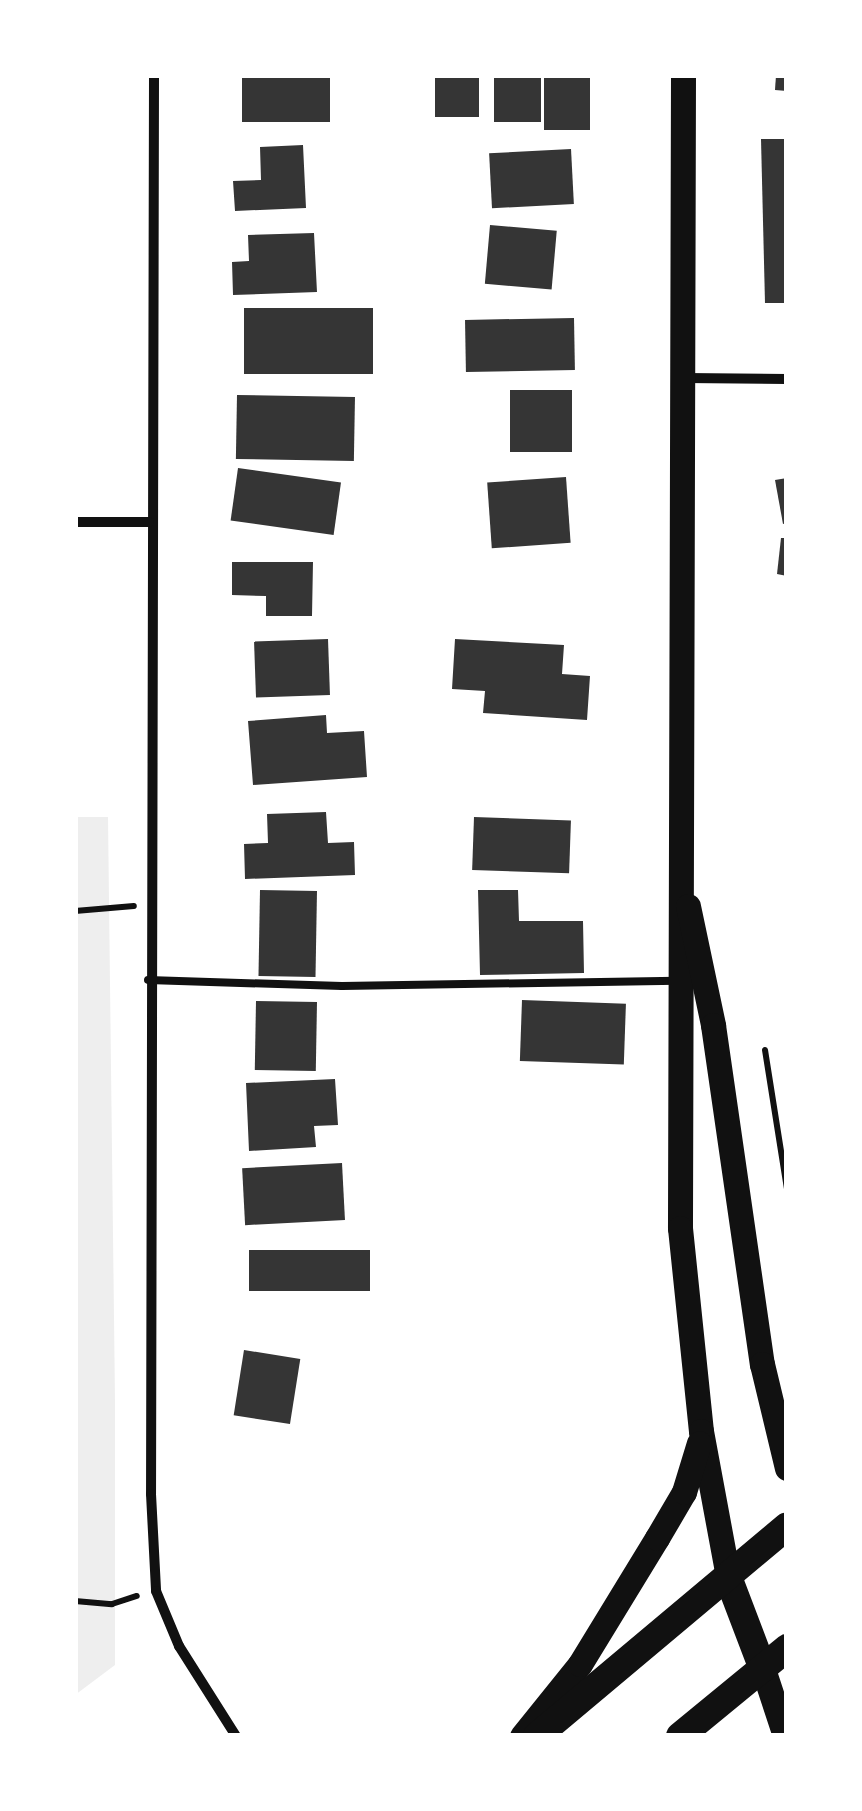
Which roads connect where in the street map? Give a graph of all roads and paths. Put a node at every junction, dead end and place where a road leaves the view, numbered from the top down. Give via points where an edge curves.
1 (154, 75) edge
2 (684, 75) edge
3 (684, 378) junction
4 (787, 379) edge
5 (75, 522) edge
6 (149, 522) junction
7 (679, 862) junction
8 (148, 906) junction
9 (75, 911) edge
10 (148, 980) junction
11 (677, 981) junction
12 (765, 1050) dead end
13 (787, 1190) edge
14 (701, 1431) junction
15 (787, 1468) edge
16 (787, 1526) edge
17 (728, 1577) junction
18 (156, 1590) junction
19 (75, 1600) edge
20 (787, 1648) edge
21 (763, 1668) junction
22 (236, 1736) edge
23 (522, 1736) edge
24 (537, 1736) edge
25 (680, 1736) edge
26 (785, 1736) edge

1 - 6 street
2 - 3 main road
3 - 4 street
3 - 7 main road
5 - 6 street
6 - 8 street
7 - 11 main road
7 - 15 main road via 713,1025 762,1364
8 - 9 path
8 - 10 street
10 - 11 lane via 342,986
10 - 18 street
11 - 14 main road via 680,1228
12 - 13 path
14 - 17 main road
14 - 23 main road via 684,1492 580,1664
16 - 17 highway
17 - 21 highway
17 - 24 highway
18 - 19 path via 112,1604
18 - 22 street via 179,1646
20 - 21 highway
21 - 25 highway
21 - 26 main road

